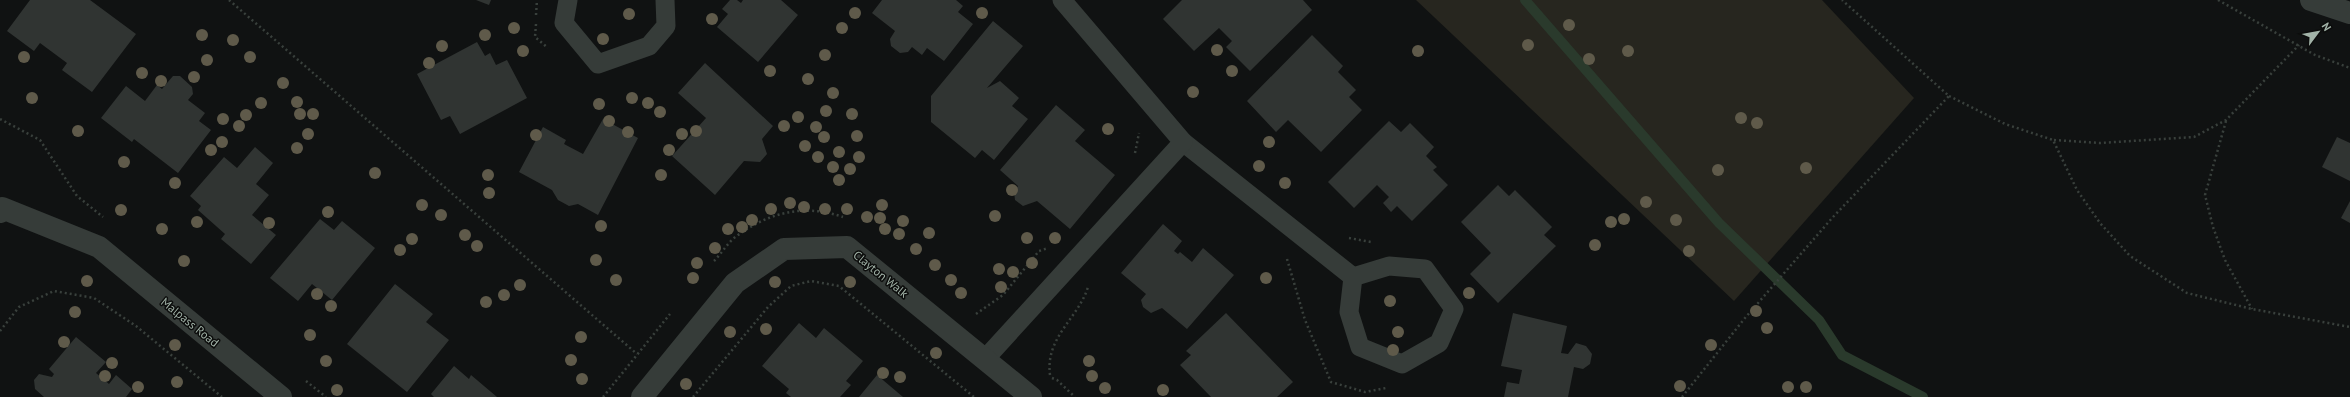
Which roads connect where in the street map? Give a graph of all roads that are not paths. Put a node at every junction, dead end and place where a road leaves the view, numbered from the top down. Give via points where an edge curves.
1 (568, 0) edge
2 (665, 0) edge
3 (1062, 0) edge
4 (2311, 0) edge
5 (2350, 13) edge
6 (1183, 142) junction
7 (0, 212) edge
8 (1353, 277) junction
9 (985, 359) junction
10 (281, 397) edge
11 (642, 397) edge
12 (1031, 397) edge

1 - 2 lane via 564,23 598,64 649,46 666,26
3 - 6 lane
4 - 5 street
6 - 8 lane
6 - 9 lane
7 - 10 street, Malpass Road via 2,208 99,247
8 - 8 lane via 1389,266 1425,269 1454,309 1439,343 1402,364 1360,347 1349,312
9 - 11 street, Clayton Walk via 847,247 784,249 735,283
9 - 12 street, Clayton Walk

